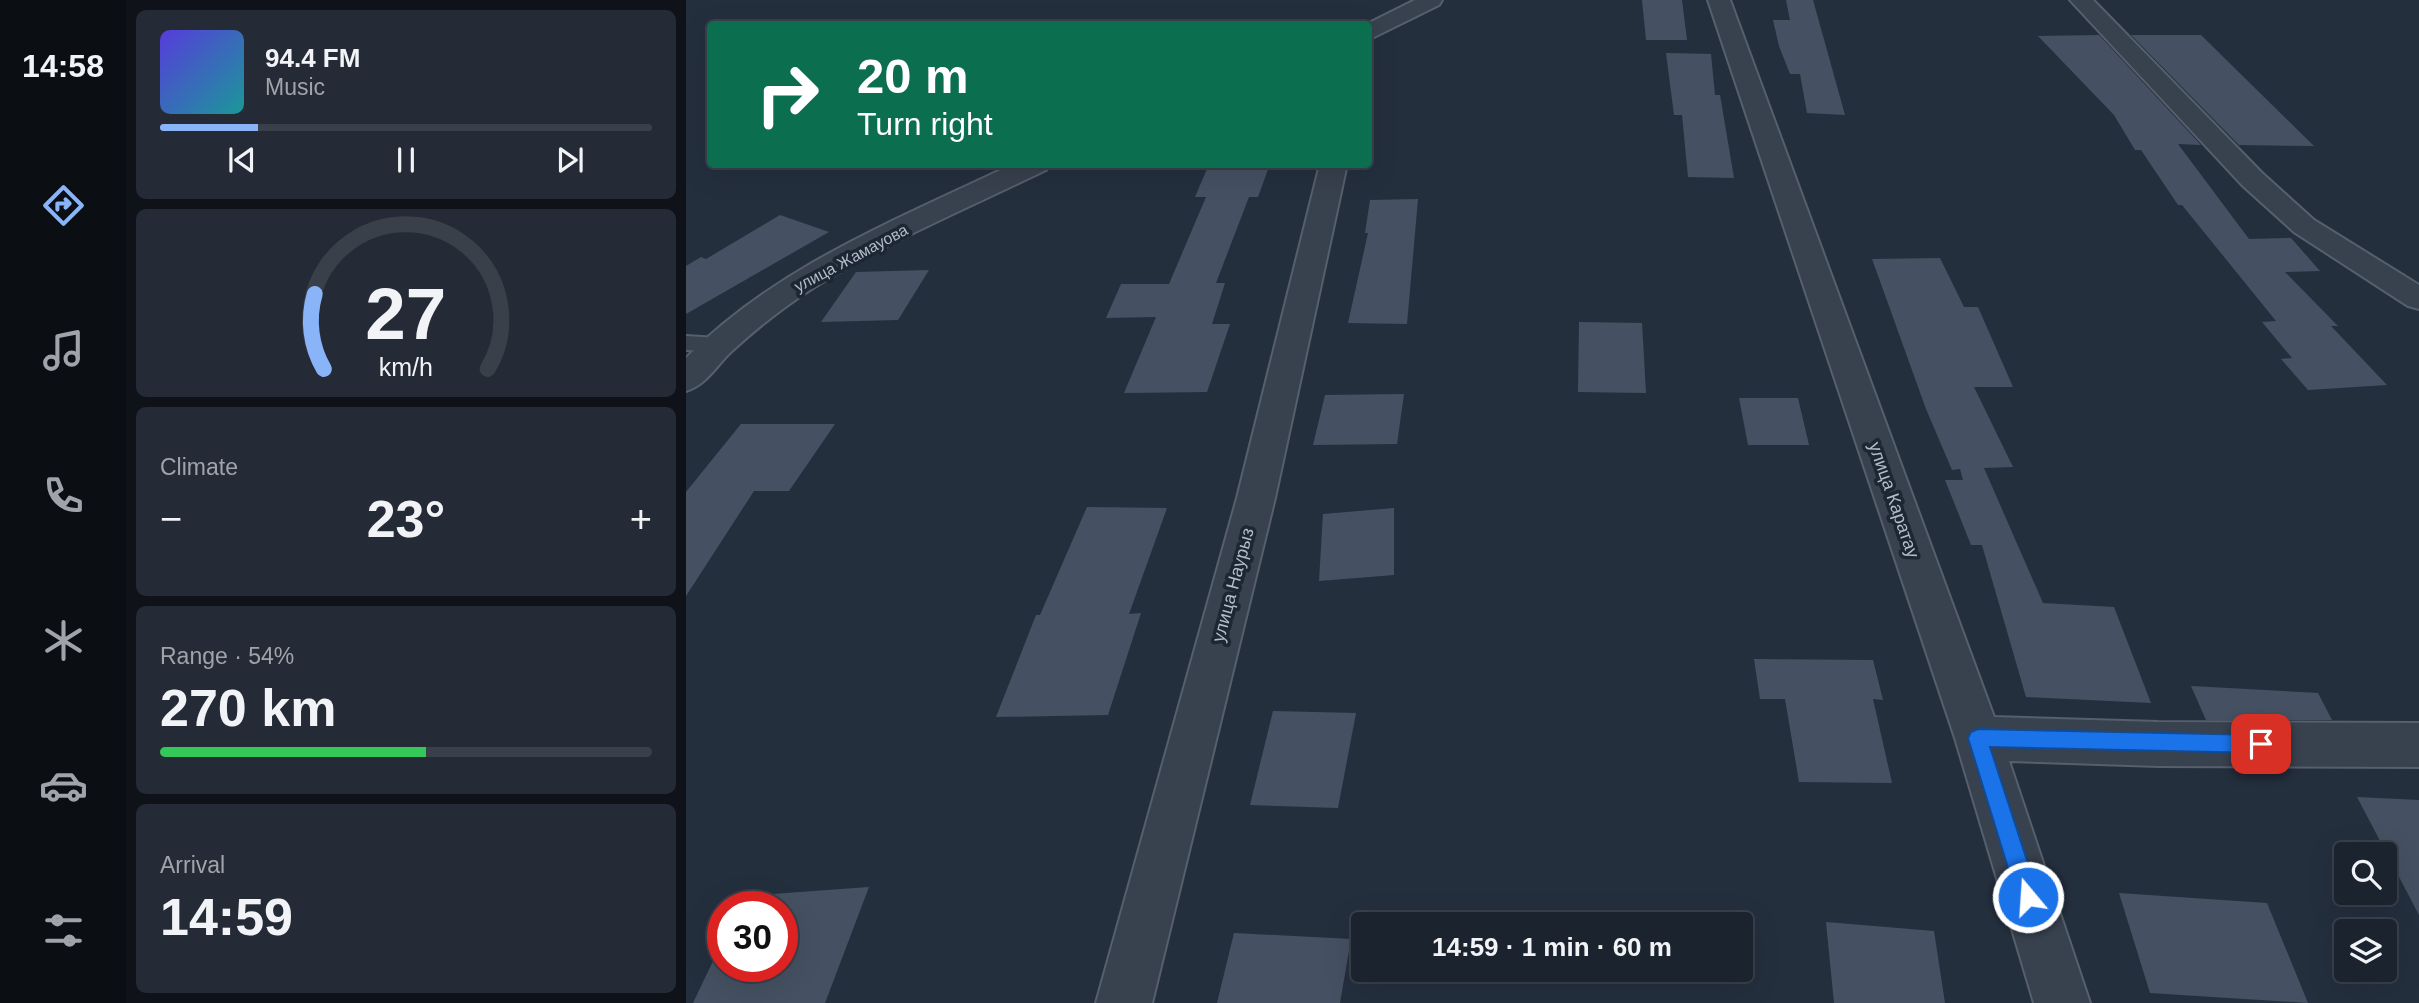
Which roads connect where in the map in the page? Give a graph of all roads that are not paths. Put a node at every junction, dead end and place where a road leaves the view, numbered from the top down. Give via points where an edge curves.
1 (1431, 0) edge
2 (1719, 0) edge
3 (2081, 0) edge
4 (1372, 31) edge
5 (1028, 168) edge
6 (1333, 168) edge
7 (2419, 299) edge
8 (686, 343) edge
9 (719, 345) junction
10 (686, 379) edge
11 (1978, 738) junction
12 (2419, 745) edge
13 (1124, 1003) edge
14 (2062, 1003) edge

1 - 4 street
2 - 11 street, улица Каратау
3 - 7 street via 2252,179 2304,226
5 - 9 street, улица Жамауова via 833,264 759,309
6 - 13 street, улица Наурыз via 1256,498
8 - 9 lane
9 - 10 street, улица Жамауова
11 - 12 street
11 - 14 street, улица Каратау

